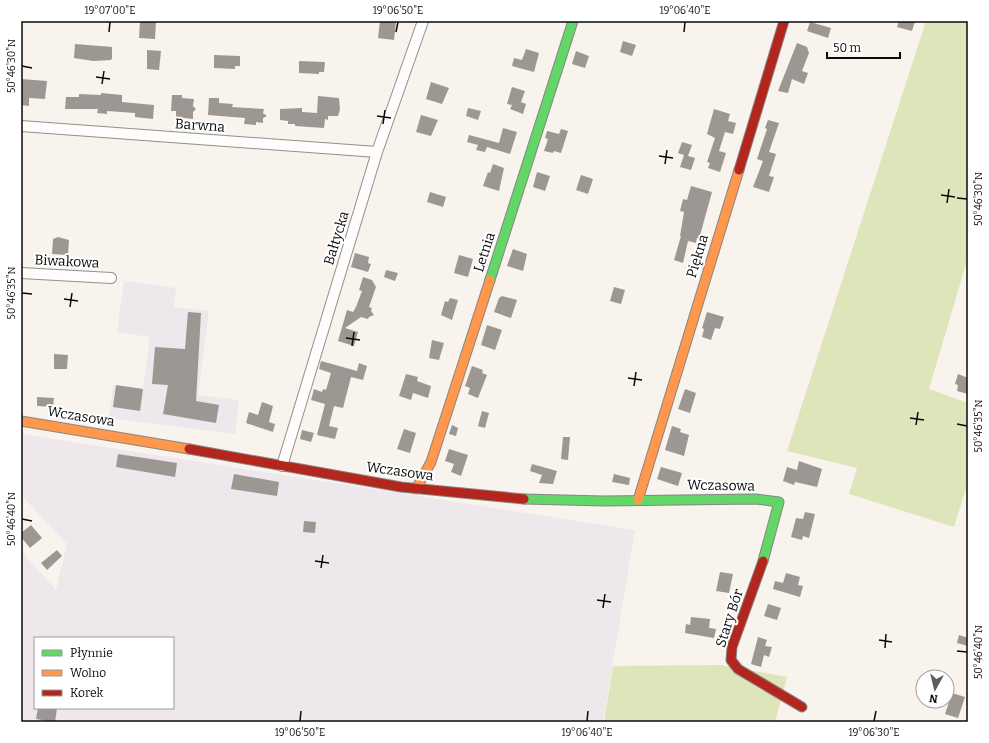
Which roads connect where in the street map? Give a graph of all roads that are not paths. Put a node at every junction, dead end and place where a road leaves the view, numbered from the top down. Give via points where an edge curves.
1 (423, 21) edge
2 (573, 21) edge
3 (784, 21) edge
4 (21, 126) edge
5 (378, 152) junction
6 (21, 273) edge
7 (111, 278) dead end
8 (21, 421) edge
9 (282, 466) junction
10 (416, 489) junction
11 (638, 500) junction
12 (779, 502) joint
13 (802, 707) dead end

1 - 5 street, Bałtycka
2 - 10 street, Letnia via 431,462
3 - 11 street, Piękna
4 - 5 street, Barwna
5 - 9 street, Bałtycka
6 - 7 street, Biwakowa
8 - 9 street, Wczasowa
9 - 10 street, Wczasowa
10 - 11 street, Wczasowa via 532,500
11 - 12 street, Wczasowa via 749,499
12 - 13 street, Stary Bór via 764,558 732,648 731,660 738,669

